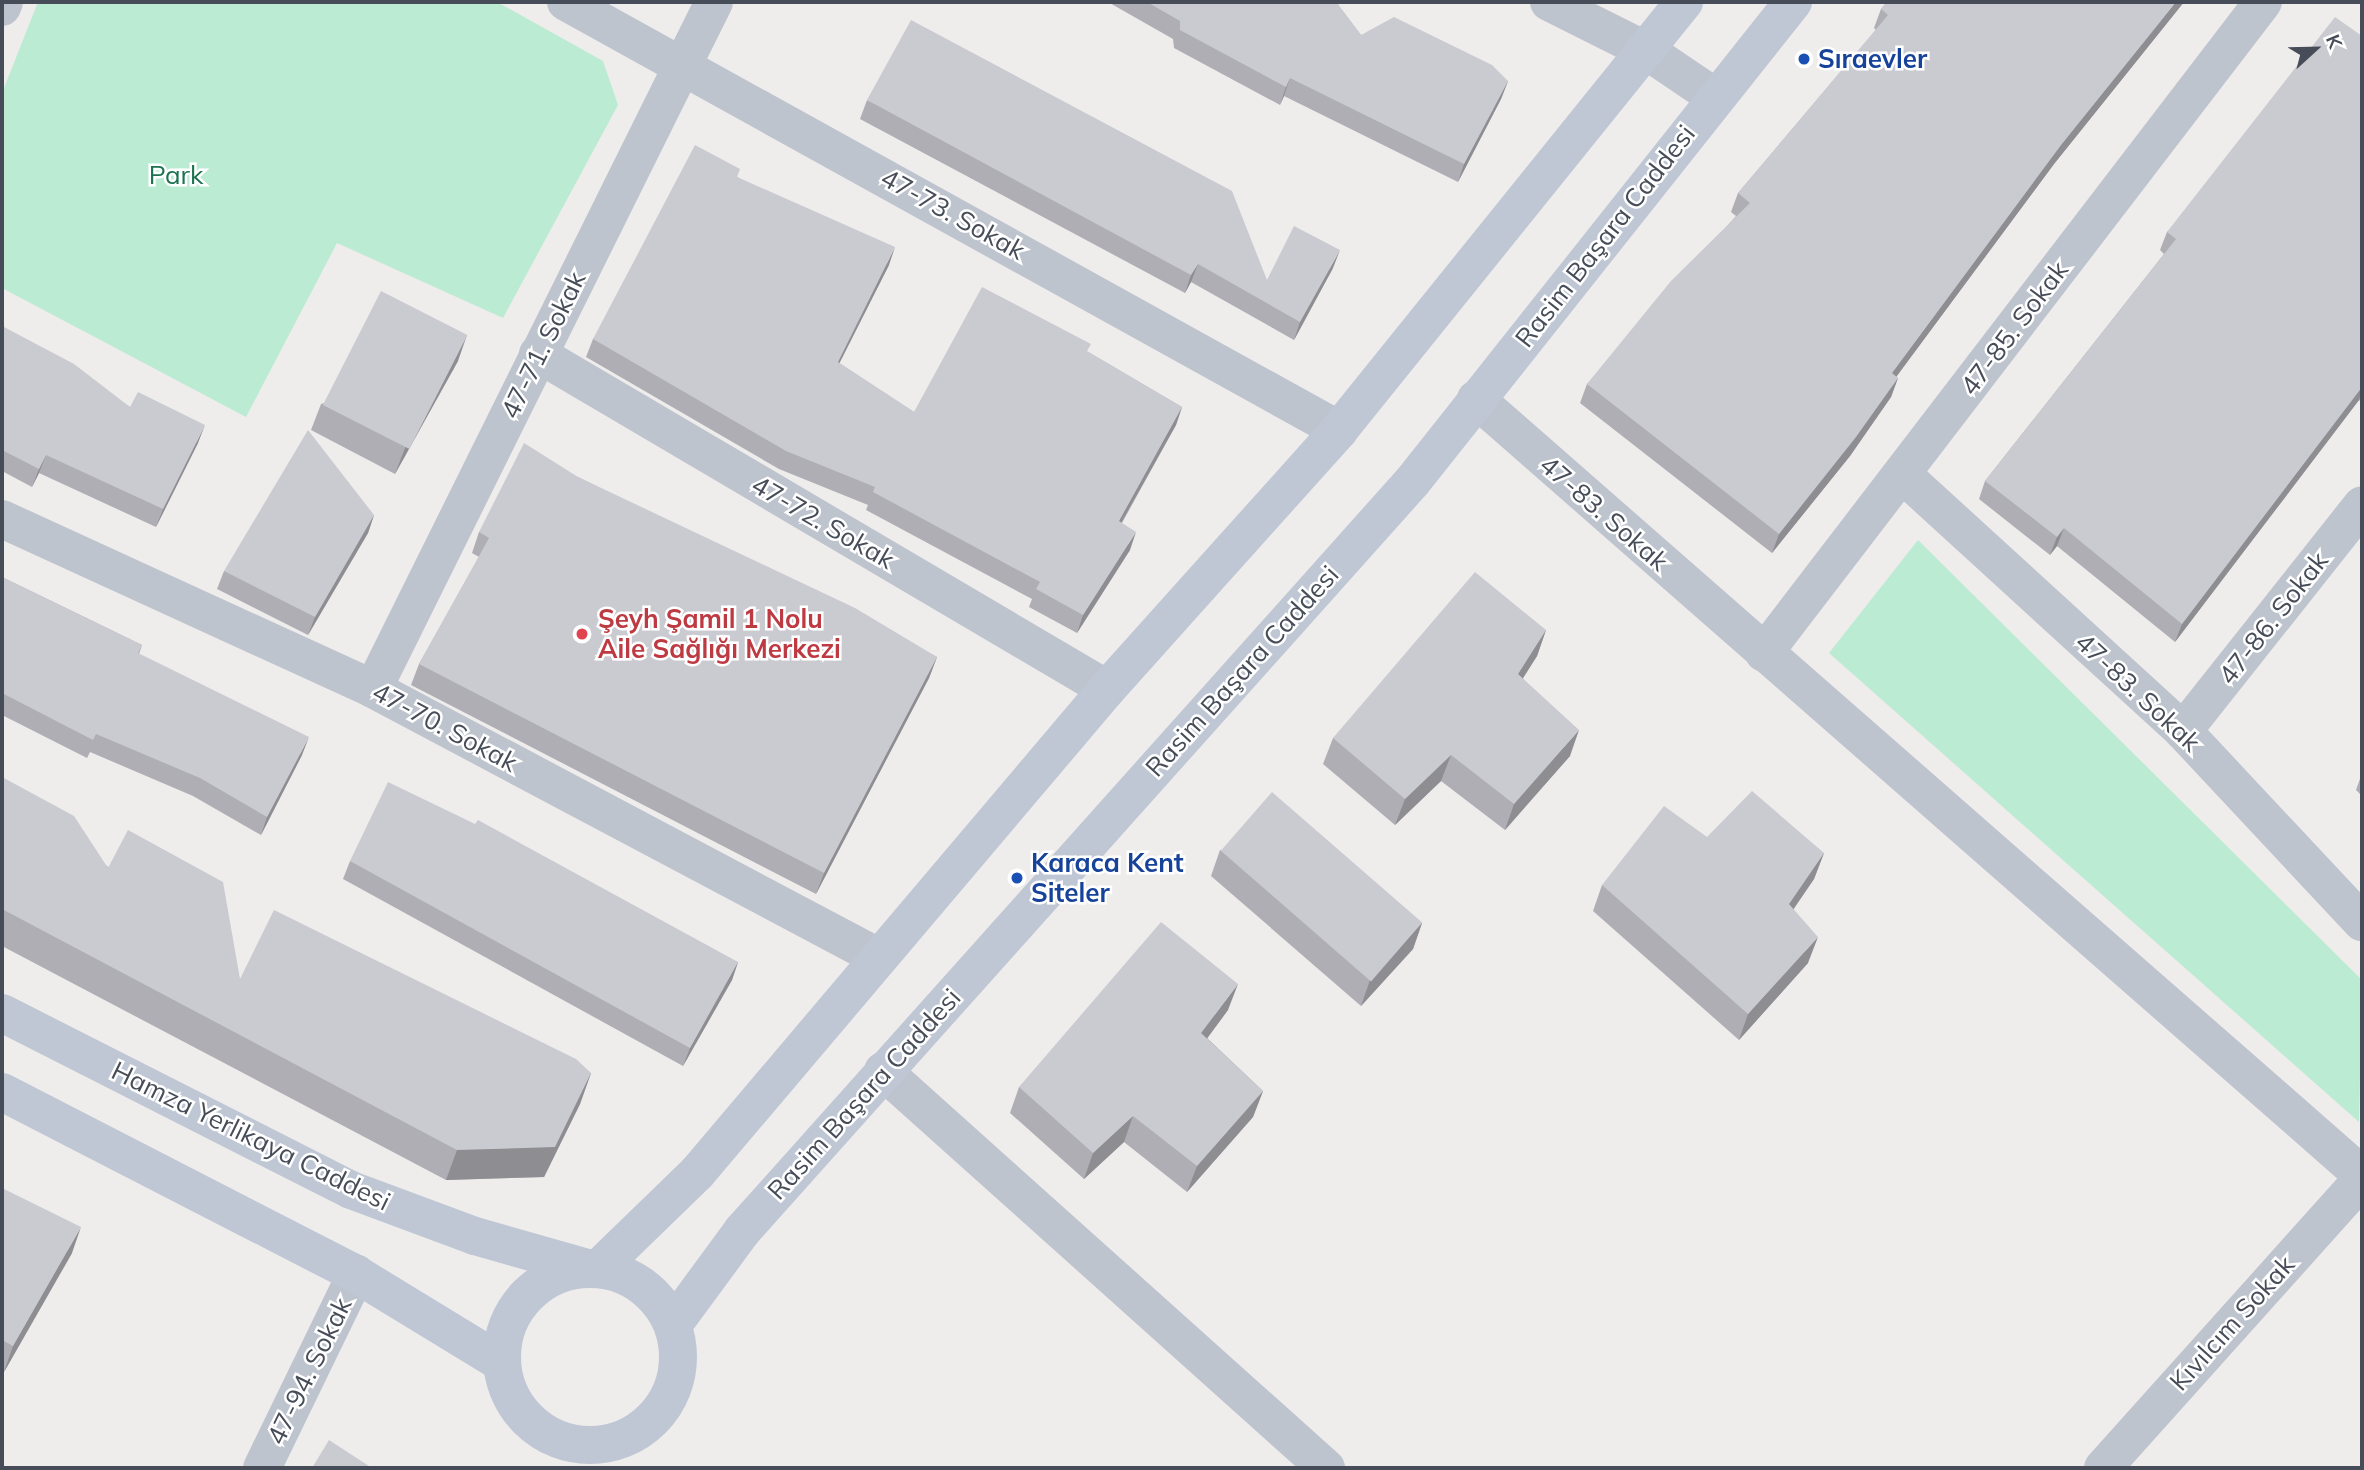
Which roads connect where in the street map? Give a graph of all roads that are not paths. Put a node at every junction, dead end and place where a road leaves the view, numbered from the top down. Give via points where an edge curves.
1 (4, 2) edge
2 (566, 2) edge
3 (714, 2) edge
4 (1549, 2) edge
5 (1684, 2) edge
6 (1793, 2) edge
7 (2263, 2) edge
8 (2, 7) edge
9 (1647, 51) junction
10 (682, 63) junction
11 (1715, 97) junction
12 (538, 354) junction
13 (1476, 400) junction
14 (1339, 430) junction
15 (1902, 474) junction
16 (2362, 505) edge
17 (2, 519) edge
18 (1764, 653) junction
19 (373, 689) junction
20 (1107, 689) junction
21 (2183, 731) junction
22 (2362, 922) edge
23 (878, 957) junction
24 (2, 1013) edge
25 (883, 1071) junction
26 (2, 1092) edge
27 (2362, 1177) edge
28 (592, 1268) junction
29 (356, 1274) junction
30 (673, 1325) junction
31 (502, 1363) junction
32 (262, 1468) edge
33 (1325, 1468) edge
34 (2103, 1468) edge

1 - 8 street
2 - 10 street, 47-73. Sokak
3 - 10 street, 47-71. Sokak
4 - 9 street
5 - 9 street
6 - 11 street, Rasim Başara Caddesi
7 - 15 street, 47-85. Sokak
9 - 11 street
9 - 14 street
10 - 12 street, 47-71. Sokak
10 - 14 street, 47-73. Sokak
11 - 13 street, Rasim Başara Caddesi
12 - 19 street, 47-71. Sokak
12 - 20 street, 47-72. Sokak
13 - 18 street, 47-83. Sokak
13 - 25 street, Rasim Başara Caddesi via 1412,482
14 - 20 street
15 - 18 street, 47-85. Sokak
15 - 21 street, 47-83. Sokak
16 - 21 street, 47-86. Sokak
17 - 19 street, 47-70. Sokak
18 - 27 street, 47-83. Sokak
19 - 23 street, 47-70. Sokak
20 - 23 street
21 - 22 street, 47-83. Sokak
23 - 28 street via 697,1173
24 - 28 street, Hamza Yerlikaya Caddesi via 351,1189 475,1236
25 - 30 street, Rasim Başara Caddesi via 742,1231
25 - 33 street
26 - 29 street
27 - 34 street, Kıvılcım Sokak
28 - 30 street via 639,1283
28 - 31 street via 555,1276 526,1297 507,1327
29 - 31 street
29 - 32 street, 47-94. Sokak
30 - 31 street via 678,1372 668,1400 638,1432 611,1443 567,1442 542,1430 512,1399

